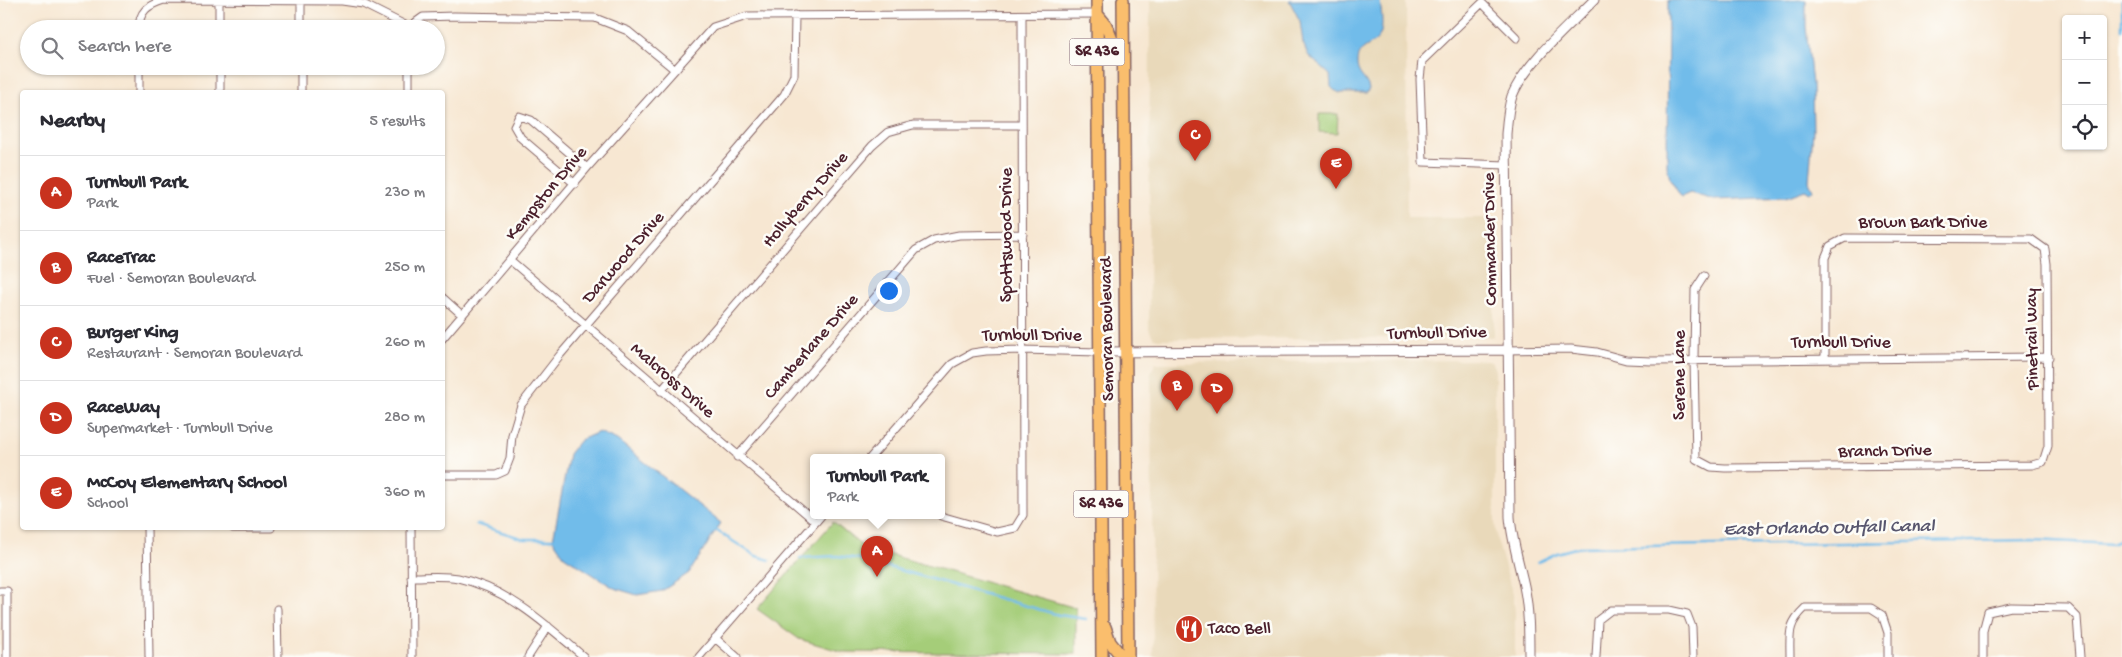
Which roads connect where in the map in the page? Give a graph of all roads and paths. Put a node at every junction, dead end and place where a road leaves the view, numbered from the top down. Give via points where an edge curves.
1 (164, 0) edge
2 (219, 0) edge
3 (1097, 0) edge
4 (1111, 0) edge
5 (1594, 0) edge
6 (301, 2) junction
7 (1123, 5) edge
8 (1097, 14) junction
9 (795, 15) junction
10 (1022, 15) junction
11 (139, 20) edge
12 (220, 20) edge
13 (301, 20) edge
14 (394, 20) edge
15 (419, 20) edge
16 (1517, 38) dead end
17 (1123, 67) junction
18 (674, 68) junction
19 (139, 75) edge
20 (220, 75) edge
21 (301, 75) edge
22 (409, 75) edge
23 (139, 90) edge
24 (220, 90) edge
25 (301, 90) edge
26 (409, 90) edge
27 (1021, 125) junction
28 (1506, 165) junction
29 (587, 168) junction
30 (575, 184) junction
31 (1023, 234) junction
32 (2031, 239) joint
33 (510, 260) junction
34 (1704, 276) dead end
35 (445, 300) edge
36 (462, 315) junction
37 (586, 326) junction
38 (445, 335) edge
39 (1022, 350) junction
40 (1508, 350) junction
41 (1100, 352) junction
42 (1126, 352) junction
43 (2049, 357) junction
44 (1825, 359) junction
45 (1694, 360) junction
46 (661, 391) junction
47 (2048, 446) joint
48 (873, 454) edge
49 (737, 456) junction
50 (1711, 467) joint
51 (445, 475) edge
52 (810, 517) edge
53 (945, 517) edge
54 (812, 519) edge
55 (818, 519) edge
56 (816, 522) junction
57 (146, 530) edge
58 (411, 530) edge
59 (411, 577) junction
60 (0, 591) edge
61 (277, 609) dead end
62 (1102, 616) junction
63 (548, 626) junction
64 (715, 638) junction
65 (7, 657) edge
66 (149, 657) edge
67 (278, 657) edge
68 (412, 657) edge
69 (528, 657) edge
70 (584, 657) edge
71 (699, 657) edge
72 (738, 657) edge
73 (1102, 657) edge
74 (1122, 657) edge
75 (1128, 657) edge
76 (1529, 657) edge
77 (1596, 657) edge
78 (1693, 657) edge
79 (1790, 657) edge
80 (1888, 657) edge
81 (1983, 657) edge
82 (2080, 657) edge

1 - 2 street
1 - 11 street via 148,5
2 - 6 street
2 - 12 street
3 - 8 main road, Semoran Boulevard / SR 436
4 - 7 main road
5 - 28 street, Commander Drive via 1520,80 1508,114
6 - 13 street
6 - 14 street via 363,4
7 - 17 main road, Semoran Boulevard / SR 436
8 - 10 street, Kempston Drive
8 - 17 main road via 1106,25
8 - 41 main road, Semoran Boulevard / SR 436
9 - 10 street, Kempston Drive
9 - 18 street, Kempston Drive via 747,16 713,27
9 - 37 street, Darwood Drive via 794,75 784,94
10 - 27 street, Spottswood Drive
15 - 18 street via 446,16 595,18 628,31
16 - 28 street via 1482,3 1422,61 1420,78 1423,162
17 - 42 main road, Semoran Boulevard / SR 436
18 - 29 street, Kempston Drive
19 - 23 street
20 - 24 street
21 - 25 street
22 - 26 street
27 - 31 street, Spottswood Drive
27 - 46 street, Hollyberry Drive via 913,125 888,132 872,146
28 - 40 street, Commander Drive
29 - 30 street, Kempston Drive
29 - 30 street via 531,120 519,116 514,126 521,138
30 - 33 street, Kempston Drive
31 - 39 street, Spottswood Drive
31 - 49 street, Camberlane Drive via 959,235 934,240 916,250
32 - 43 street, Pinetrail Way via 2044,249 2047,264
32 - 44 street, Brown Bark Drive via 1845,238 1830,246 1825,258
33 - 36 street, Kempston Drive
33 - 37 street, Malcross Drive
34 - 45 street, Serene Lane via 1696,290
35 - 36 street
36 - 38 street, Kempston Drive
37 - 46 street, Malcross Drive
37 - 51 street, Darwood Drive via 521,405 505,472 496,475
39 - 41 street, Turnbull Drive
39 - 48 street, Turnbull Drive via 972,353 952,364
39 - 53 street, Spottswood Drive via 1023,515 1015,528 997,532
40 - 42 street, Turnbull Drive
40 - 45 street, Turnbull Drive via 1570,349 1626,360
40 - 76 street, Commander Drive via 1510,517 1528,612
41 - 42 street, Turnbull Drive
41 - 62 main road, Semoran Boulevard / SR 436
42 - 75 main road, Semoran Boulevard / SR 436
43 - 44 street, Turnbull Drive
43 - 47 street, Pinetrail Way
44 - 45 street, Turnbull Drive
45 - 50 street, Serene Lane via 1696,459
46 - 49 street, Malcross Drive
47 - 50 street, Branch Drive via 2043,462 2032,465
49 - 52 street, Malcross Drive
54 - 56 street, Malcross Drive
55 - 56 street
56 - 64 street
57 - 66 street
58 - 59 street
59 - 63 street via 456,578 486,586 518,603
59 - 68 street
60 - 65 street via 7,591
61 - 67 street
62 - 73 main road, Semoran Boulevard / SR 436
62 - 74 main road via 1110,642
63 - 69 street
63 - 70 street
64 - 71 street
64 - 72 street
77 - 78 street via 1598,620 1610,610 1669,610 1687,614 1692,627
79 - 80 street via 1790,633 1794,619 1805,608 1871,608 1882,615 1888,633
81 - 82 street via 1982,631 1988,612 2011,607 2068,608 2077,616

